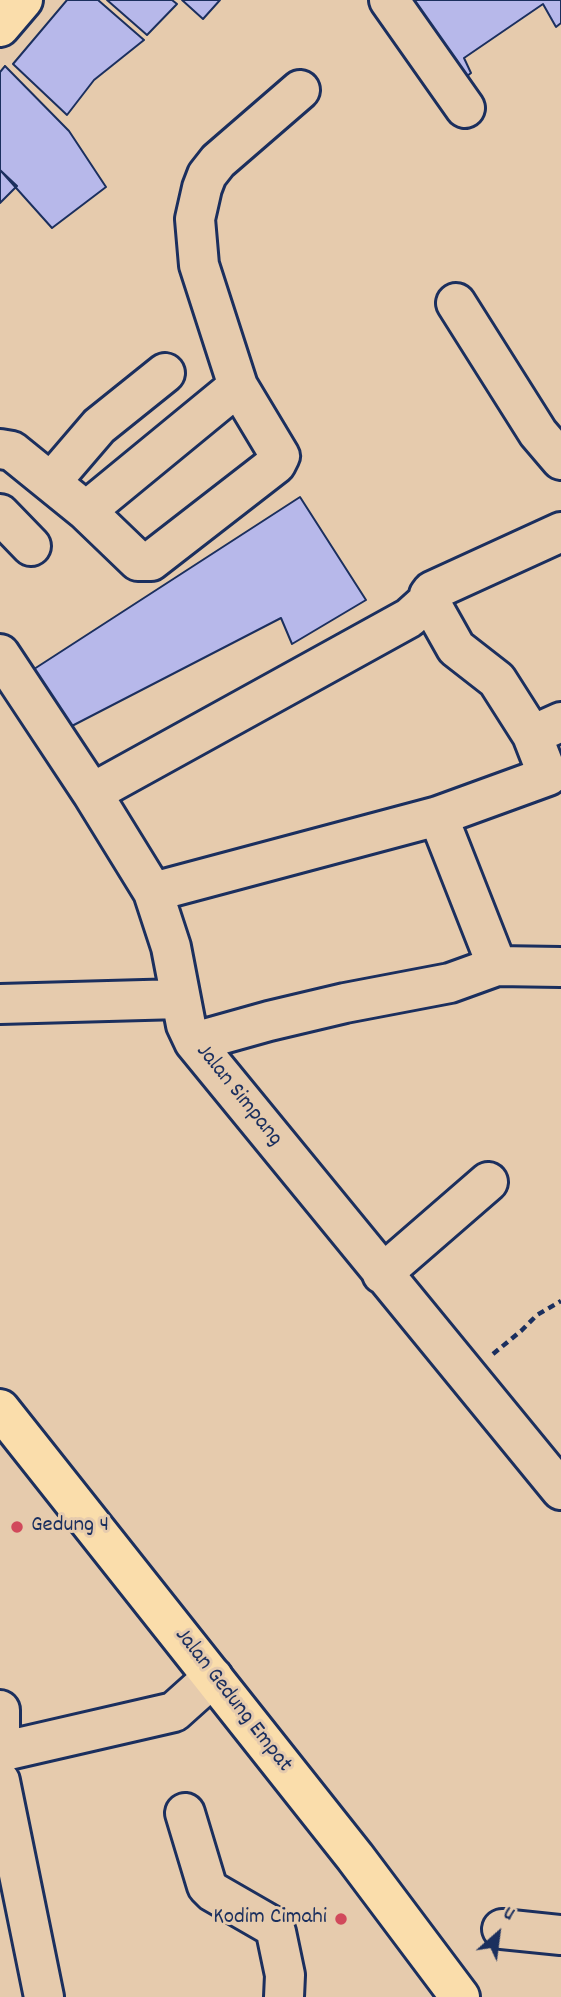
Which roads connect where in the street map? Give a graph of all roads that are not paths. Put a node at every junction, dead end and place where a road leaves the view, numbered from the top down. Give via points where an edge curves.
1 (23, 0) edge
2 (389, 0) edge
3 (0, 27) edge
4 (300, 90) dead end
5 (465, 108) dead end
6 (456, 303) dead end
7 (165, 373) dead end
8 (238, 386) junction
9 (0, 449) edge
10 (561, 460) edge
11 (51, 482) junction
12 (86, 510) junction
13 (0, 514) edge
14 (561, 532) edge
15 (31, 546) dead end
16 (429, 600) junction
17 (0, 654) edge
18 (546, 728) edge
19 (555, 789) edge
20 (92, 793) junction
21 (438, 816) junction
22 (153, 892) junction
23 (497, 967) junction
24 (561, 967) edge
25 (175, 970) junction
26 (0, 1004) edge
27 (194, 1042) junction
28 (488, 1182) dead end
29 (382, 1274) junction
30 (0, 1409) edge
31 (561, 1490) edge
32 (213, 1676) junction
33 (0, 1733) edge
34 (0, 1781) edge
35 (185, 1813) dead end
36 (502, 1929) dead end
37 (561, 1935) edge
38 (44, 1997) edge
39 (284, 1997) edge
40 (460, 1997) edge

1 - 3 main road
2 - 5 street
4 - 8 street via 218,162 207,175 197,208 199,265
6 - 10 street via 538,433
7 - 11 street via 99,426
8 - 12 street
8 - 12 street via 280,456 276,464 151,561 138,561
9 - 11 street via 12,451
11 - 12 street
13 - 15 street
14 - 16 street via 432,591
16 - 18 street via 456,648
16 - 20 street via 409,618
17 - 20 street, Jalan Simpang
18 - 19 street
19 - 21 street
20 - 22 street, Jalan Simpang
21 - 22 street
21 - 23 street
22 - 25 street, Jalan Simpang
23 - 24 street
23 - 27 street via 450,983 345,1003
25 - 26 street
25 - 27 street, Jalan Simpang
27 - 29 street, Jalan Simpang
28 - 29 street
29 - 31 street, Jalan Simpang
30 - 32 main road, Jalan Gedung Empat
32 - 33 street via 174,1712
32 - 40 main road, Jalan Gedung Empat
34 - 38 street
35 - 39 street via 207,1886 276,1932 285,1975
36 - 37 street

